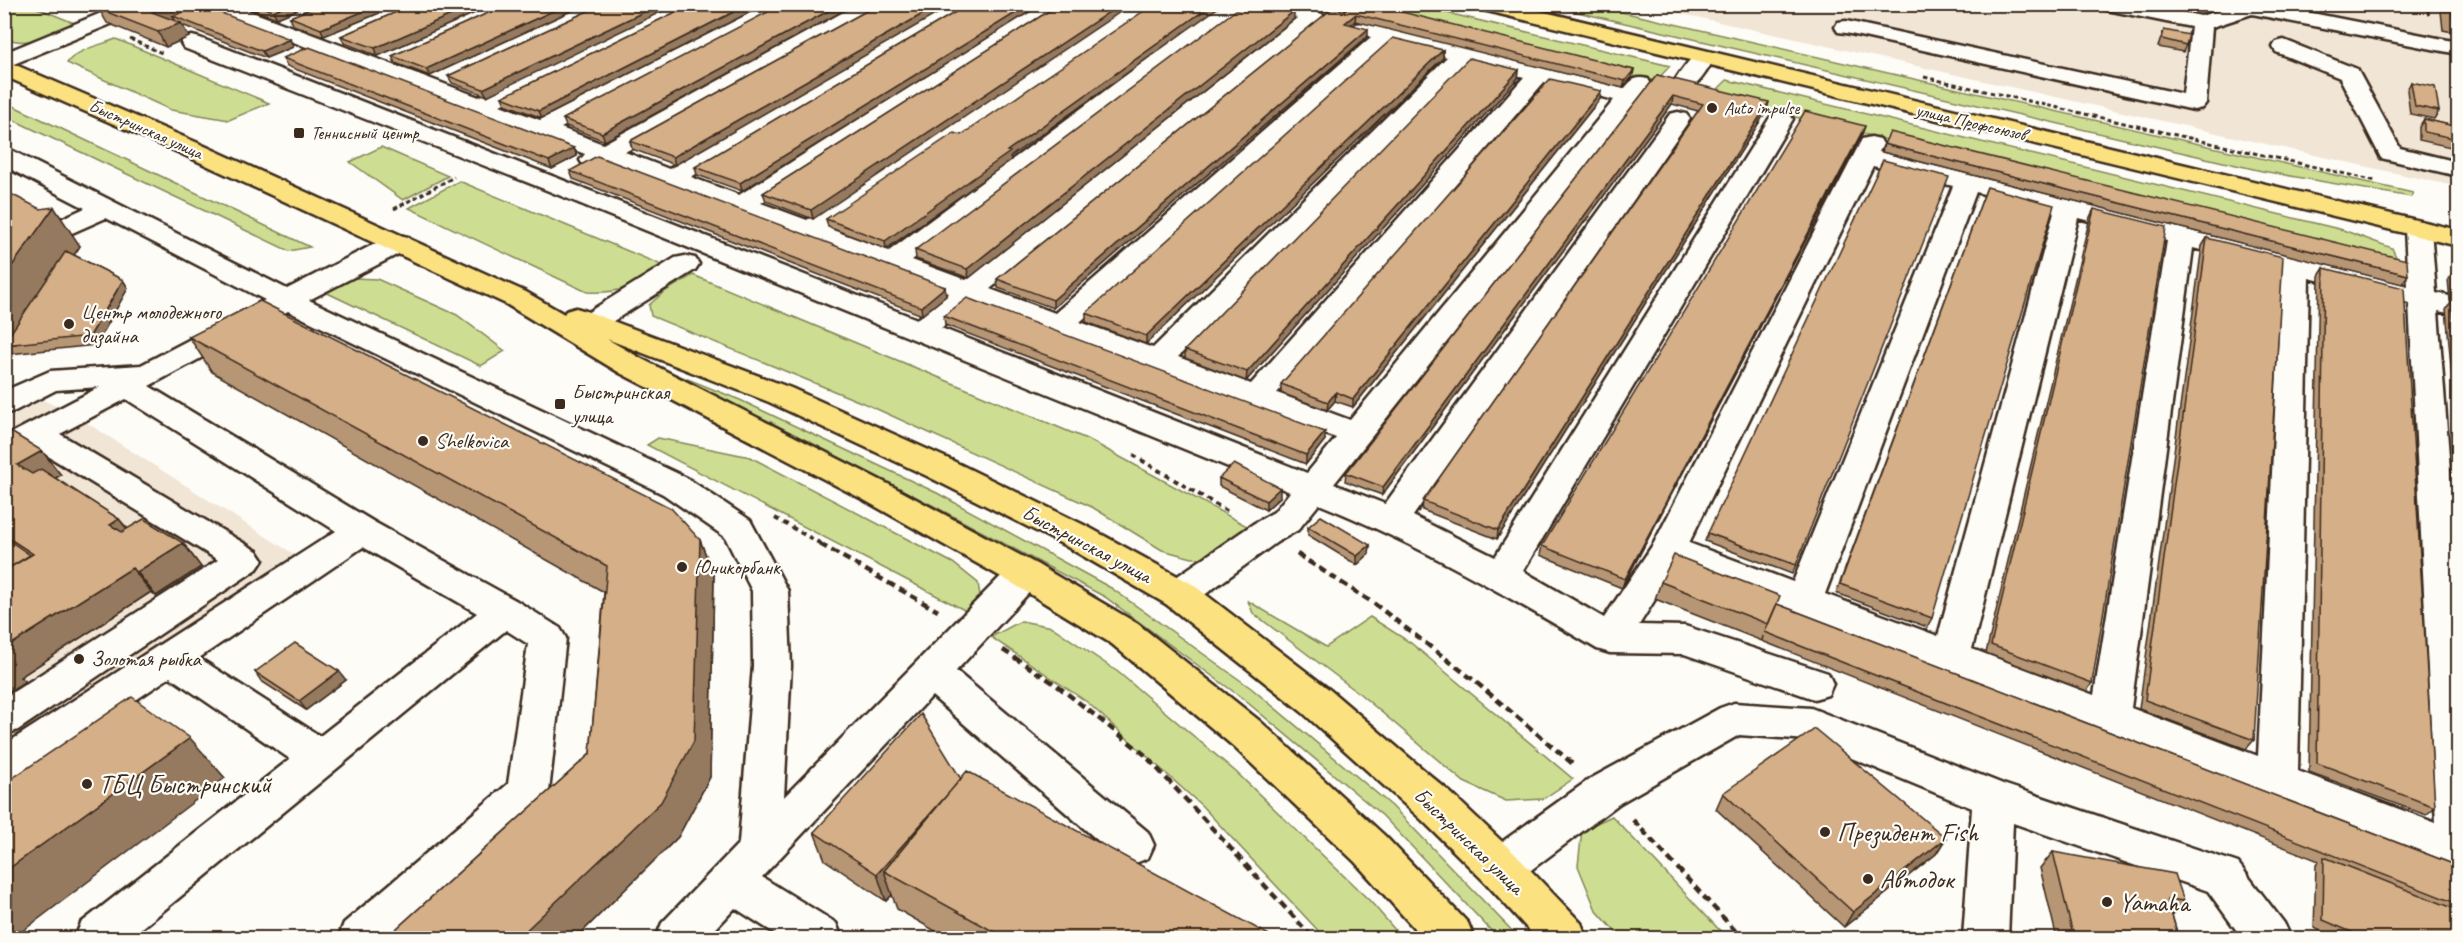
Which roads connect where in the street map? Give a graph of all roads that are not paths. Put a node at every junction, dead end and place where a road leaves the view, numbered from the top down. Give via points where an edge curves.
1 (143, 4) edge
2 (237, 4) edge
3 (691, 4) edge
4 (782, 4) edge
5 (874, 4) edge
6 (968, 4) edge
7 (1056, 4) edge
8 (1145, 4) edge
9 (1236, 4) edge
10 (1266, 4) edge
11 (1483, 4) edge
12 (2107, 4) edge
13 (2315, 4) edge
14 (299, 16) edge
15 (1847, 17) dead end
16 (2202, 23) junction
17 (2381, 23) junction
18 (271, 27) junction
19 (1361, 28) edge
20 (351, 32) edge
21 (1386, 35) junction
22 (319, 46) junction
23 (2284, 47) dead end
24 (2458, 48) edge
25 (180, 49) road end
26 (405, 52) edge
27 (1462, 54) junction
28 (1704, 58) junction
29 (4, 60) edge
30 (372, 66) junction
31 (4, 67) edge
32 (259, 69) junction
33 (458, 72) edge
34 (1539, 74) junction
35 (1683, 85) edge
36 (427, 87) junction
37 (480, 106) junction
38 (1678, 119) dead end
39 (1781, 119) dead end
40 (541, 129) junction
41 (605, 154) junction
42 (4, 156) edge
43 (2458, 170) edge
44 (671, 178) junction
45 (548, 182) junction
46 (1967, 182) junction
47 (741, 205) junction
48 (2068, 207) junction
49 (106, 208) junction
50 (2418, 229) junction
51 (809, 231) junction
52 (2181, 236) junction
53 (2458, 238) edge
54 (398, 243) junction
55 (4, 255) edge
56 (892, 262) junction
57 (685, 264) dead end
58 (2296, 264) junction
59 (971, 292) junction
60 (2422, 296) junction
61 (516, 298) junction
62 (287, 300) junction
63 (2458, 307) edge
64 (592, 322) junction
65 (1059, 325) junction
66 (920, 331) junction
67 (1157, 361) junction
68 (138, 379) junction
69 (1257, 397) junction
70 (4, 404) edge
71 (36, 434) junction
72 (1357, 434) junction
73 (4, 451) edge
74 (1312, 489) junction
75 (1392, 520) junction
76 (362, 531) junction
77 (1668, 549) junction
78 (1025, 574) junction
79 (1502, 576) junction
80 (1179, 594) junction
81 (1804, 600) junction
82 (504, 611) junction
83 (1610, 639) junction
84 (1951, 656) junction
85 (170, 658) junction
86 (931, 672) junction
87 (1814, 684) dead end
88 (2110, 717) junction
89 (4, 719) edge
90 (321, 758) junction
91 (4, 767) edge
92 (2277, 781) junction
93 (1993, 798) junction
94 (2458, 843) edge
95 (1133, 845) dead end
96 (760, 850) junction
97 (2458, 850) edge
98 (1500, 868) junction
99 (732, 882) junction
100 (97, 939) edge
101 (360, 939) edge
102 (678, 939) edge
103 (820, 939) edge
104 (1452, 939) edge
105 (1565, 939) edge
106 (1985, 939) edge
107 (2268, 939) edge

1 - 29 lane
2 - 18 lane via 225,9
3 - 37 lane
4 - 40 lane
5 - 41 lane
6 - 44 lane
7 - 47 lane
8 - 51 lane
9 - 56 lane
10 - 59 lane via 1313,16
11 - 28 main road, улица Профсоюзов
12 - 16 lane
13 - 17 lane
14 - 18 lane
15 - 16 lane via 2194,104
16 - 17 lane via 2251,8
17 - 24 lane
18 - 22 lane
19 - 21 lane
20 - 22 lane
21 - 27 lane
21 - 65 lane
22 - 30 lane
22 - 32 lane
23 - 43 lane via 2349,74 2390,153
25 - 32 lane
26 - 30 lane
27 - 34 lane
27 - 67 lane
28 - 35 lane
28 - 50 main road, улица Профсоюзов
30 - 36 lane
31 - 54 main road, Быстринская улица
32 - 45 lane
33 - 36 lane
34 - 69 lane
34 - 72 lane via 1634,91
36 - 37 lane
37 - 40 lane
38 - 75 lane
39 - 79 lane
40 - 41 lane
41 - 44 lane
41 - 45 lane
42 - 49 lane
44 - 47 lane
45 - 66 lane
46 - 48 lane
46 - 77 lane via 1868,150
46 - 81 lane
47 - 51 lane
48 - 52 lane
48 - 84 lane
49 - 55 lane
49 - 62 lane
50 - 53 main road, улица Профсоюзов
50 - 60 lane
51 - 56 lane
52 - 58 lane
52 - 88 lane
54 - 61 main road, Быстринская улица
54 - 62 lane
56 - 59 lane
57 - 64 lane
58 - 60 lane
58 - 92 lane
59 - 65 lane
59 - 66 lane
60 - 63 lane
60 - 94 lane
61 - 64 main road, Быстринская улица
61 - 78 main road, Быстринская улица via 631,366
62 - 68 lane
62 - 96 lane via 675,486 738,529 771,591 772,666
64 - 80 main road, Быстринская улица via 780,395 929,463 1076,536
65 - 67 lane
66 - 74 lane
67 - 69 lane
68 - 70 lane via 50,381
68 - 71 lane
68 - 76 lane
69 - 72 lane
71 - 73 lane
71 - 89 lane via 245,560
72 - 74 lane
74 - 75 lane
74 - 80 lane via 1286,521
75 - 79 lane
76 - 82 lane
76 - 85 lane
77 - 81 lane
77 - 83 lane
78 - 86 lane
78 - 104 main road, Быстринская улица via 1125,634 1247,735 1370,849
79 - 83 lane
80 - 98 main road, Быстринская улица via 1316,701
81 - 84 lane
82 - 90 lane
82 - 101 lane via 547,638 528,792
83 - 87 lane via 1684,640
84 - 88 lane
85 - 90 lane
85 - 91 lane
86 - 95 lane
86 - 96 lane
88 - 92 lane
90 - 100 lane
92 - 97 lane
93 - 98 lane via 1811,724 1734,719 1605,791
93 - 106 lane
93 - 107 lane via 2223,877
96 - 99 lane
98 - 105 main road, Быстринская улица
99 - 102 lane
99 - 103 lane

